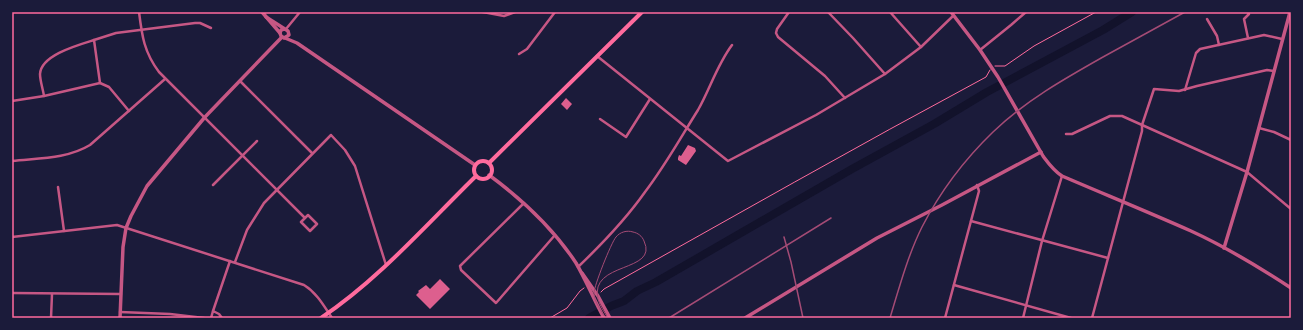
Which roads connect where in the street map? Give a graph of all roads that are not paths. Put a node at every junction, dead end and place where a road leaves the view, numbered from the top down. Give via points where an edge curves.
1 (139, 12) edge
2 (262, 12) edge
3 (300, 12) edge
4 (483, 12) edge
5 (515, 12) edge
6 (554, 12) edge
7 (642, 12) edge
8 (789, 12) edge
9 (828, 12) edge
10 (890, 12) edge
11 (1026, 12) edge
12 (1248, 12) edge
13 (1290, 12) edge
14 (952, 14) edge
15 (266, 17) junction
16 (1207, 19) dead end
17 (211, 28) dead end
18 (141, 29) junction
19 (286, 30) junction
20 (280, 32) junction
21 (284, 37) junction
22 (1248, 38) junction
23 (1282, 39) junction
24 (94, 40) junction
25 (297, 43) junction
26 (732, 45) dead end
27 (1219, 45) junction
28 (920, 47) junction
29 (980, 50) junction
30 (519, 54) dead end
31 (598, 56) junction
32 (1274, 71) junction
33 (885, 74) junction
34 (165, 79) junction
35 (240, 81) junction
36 (100, 83) junction
37 (1185, 90) junction
38 (44, 96) junction
39 (845, 98) junction
40 (650, 99) junction
41 (12, 101) edge
42 (129, 111) junction
43 (205, 117) junction
44 (600, 119) dead end
45 (1142, 124) junction
46 (686, 127) junction
47 (1259, 128) junction
48 (1066, 134) dead end
49 (1291, 140) edge
50 (257, 141) dead end
51 (1041, 152) junction
52 (312, 154) junction
53 (243, 156) junction
54 (12, 161) edge
55 (489, 163) junction
56 (475, 165) junction
57 (1247, 172) junction
58 (489, 175) junction
59 (476, 176) junction
60 (1062, 176) junction
61 (213, 185) dead end
62 (977, 186) junction
63 (58, 187) dead end
64 (276, 190) junction
65 (524, 202) junction
66 (1123, 203) junction
67 (1291, 209) edge
68 (304, 218) junction
69 (971, 221) junction
70 (126, 228) junction
71 (64, 231) junction
72 (555, 235) junction
73 (12, 237) edge
74 (1042, 241) junction
75 (1224, 248) junction
76 (1108, 258) junction
77 (230, 261) junction
78 (235, 262) junction
79 (386, 265) junction
80 (578, 267) junction
81 (954, 285) junction
82 (1291, 288) edge
83 (12, 293) edge
84 (52, 294) junction
85 (121, 294) junction
86 (1026, 306) junction
87 (213, 311) junction
88 (120, 312) junction
89 (329, 313) junction
90 (51, 318) edge
91 (120, 318) edge
92 (204, 318) edge
93 (211, 318) edge
94 (222, 318) edge
95 (321, 318) edge
96 (332, 318) edge
97 (604, 318) edge
98 (610, 318) edge
99 (745, 318) edge
100 (945, 318) edge
101 (1023, 318) edge
102 (1071, 318) edge
103 (1092, 318) edge

1 - 18 street
2 - 15 street
3 - 19 street
4 - 5 street via 504,16
6 - 30 street via 527,49
7 - 31 main road
8 - 39 street via 776,33 825,76
9 - 33 street
10 - 28 street
11 - 29 street
12 - 22 street via 1244,19
13 - 23 street
14 - 28 street
14 - 29 street
15 - 19 street
15 - 20 street
16 - 27 street
17 - 18 street via 195,23
18 - 24 street
18 - 34 street via 148,55
19 - 20 street
19 - 21 street via 288,35
19 - 25 street
20 - 21 street
21 - 25 street
21 - 35 street
22 - 23 street via 1264,35
22 - 27 street
23 - 32 street
24 - 36 street
24 - 38 street via 51,57 40,74
25 - 56 street
26 - 46 street via 720,62 706,96
27 - 37 street via 1198,50
28 - 33 street
29 - 51 street
31 - 40 street
31 - 55 main road
32 - 37 street via 1267,70
32 - 47 street
33 - 39 street
34 - 42 street
34 - 43 street
35 - 43 street
35 - 52 street
36 - 38 street
36 - 42 street via 109,87
37 - 45 street via 1154,89
38 - 41 street
39 - 46 street via 728,161
40 - 44 street via 626,137
40 - 46 street
42 - 54 street via 90,145 77,152
43 - 53 street
43 - 70 street via 147,186
45 - 48 street via 1113,115 1072,134
45 - 57 street
45 - 66 street
46 - 80 street via 645,193
47 - 49 street
47 - 57 street
50 - 53 street
51 - 60 street via 1050,167
51 - 62 street
52 - 64 street
52 - 79 street via 330,135 345,150 355,166
53 - 61 street
53 - 64 street
55 - 56 main road via 480,161
55 - 58 main road via 492,171
56 - 59 main road
57 - 67 street
57 - 75 street
58 - 59 main road via 484,178
58 - 65 street
59 - 79 main road
60 - 66 street
60 - 74 street
62 - 69 street via 979,191
62 - 99 street via 877,238
63 - 71 street
64 - 68 street
64 - 78 street via 264,203 247,230
65 - 72 street
65 - 72 street via 460,266 461,270 496,303
66 - 75 street via 1191,231
66 - 76 street
68 - 68 street via 301,222 310,231 317,224 308,215
69 - 74 street
69 - 81 street
70 - 71 street via 117,225
70 - 77 street
70 - 85 street
71 - 73 street
72 - 80 street
74 - 76 street
74 - 86 street
75 - 82 street
76 - 103 street
77 - 78 street
77 - 87 street
78 - 89 street via 304,285 311,289
79 - 89 main road
80 - 97 street
80 - 98 street
81 - 86 street
81 - 100 street
83 - 84 street
84 - 85 street
84 - 90 street
85 - 88 street
86 - 101 street
86 - 102 street
87 - 93 street
87 - 94 street
88 - 91 street
88 - 92 street
89 - 95 main road
89 - 96 street

